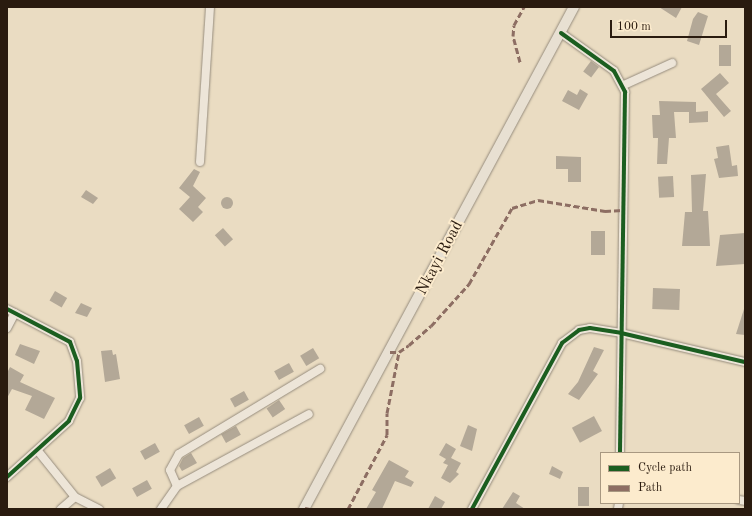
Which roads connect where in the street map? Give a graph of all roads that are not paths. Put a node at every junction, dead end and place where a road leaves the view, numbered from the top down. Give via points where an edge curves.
1 (210, 7) edge
2 (574, 7) edge
3 (560, 33) junction
4 (672, 63) dead end
5 (624, 85) junction
6 (200, 162) dead end
7 (7, 309) edge
8 (15, 313) junction
9 (7, 328) edge
10 (621, 332) junction
11 (745, 362) edge
12 (320, 369) dead end
13 (309, 414) dead end
14 (38, 451) junction
15 (620, 452) edge
16 (7, 477) edge
17 (177, 486) junction
18 (75, 497) junction
19 (61, 509) edge
20 (99, 509) edge
21 (161, 509) edge
22 (304, 509) edge
23 (472, 509) edge

1 - 6 street
2 - 3 main road, Nkayi Road
3 - 5 street via 606,64
3 - 22 main road, Nkayi Road
4 - 5 street
5 - 10 street
7 - 8 street
8 - 9 street
8 - 14 street via 70,342 77,361 80,398 77,408
10 - 11 street
10 - 15 street
10 - 23 street via 584,329 562,343
12 - 17 street via 179,454 170,470
13 - 17 street
14 - 16 street
14 - 18 street
17 - 21 street
18 - 19 street
18 - 20 street

